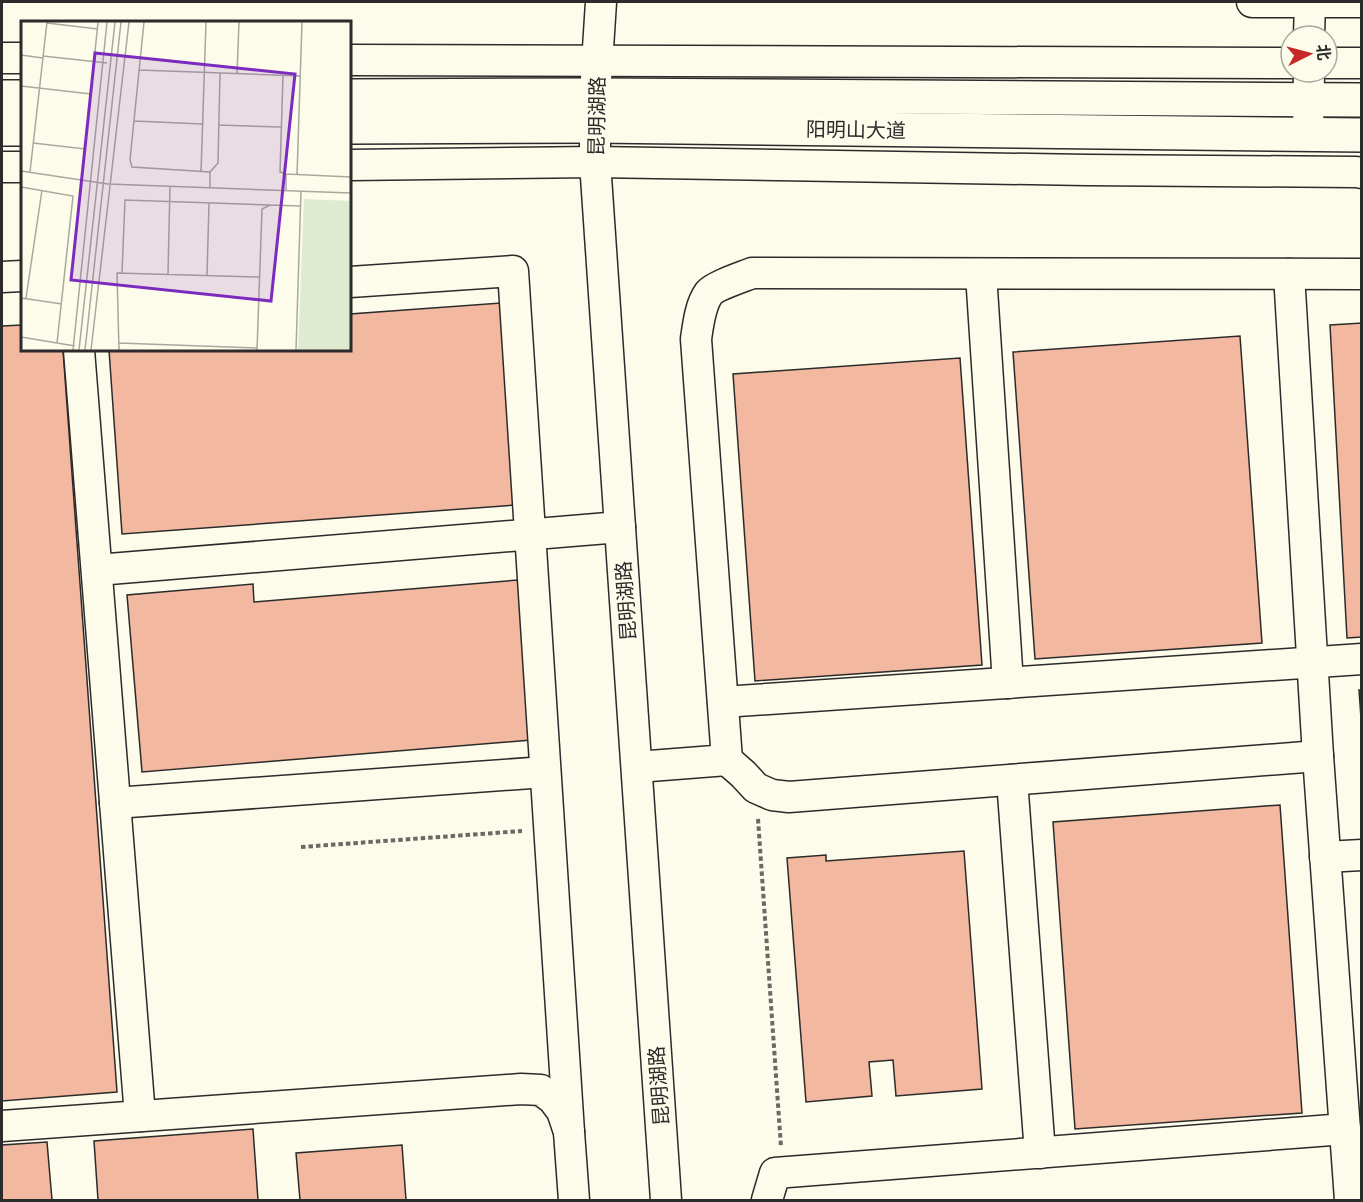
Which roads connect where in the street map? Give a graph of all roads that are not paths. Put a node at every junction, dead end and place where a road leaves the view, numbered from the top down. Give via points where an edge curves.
1 (601, 2) edge
2 (1252, 2) edge
3 (1310, 2) edge
4 (1362, 2) edge
5 (1309, 24) edge
6 (2, 58) edge
7 (21, 58) edge
8 (351, 60) edge
9 (597, 61) junction
10 (1279, 63) edge
11 (1339, 63) edge
12 (1362, 63) edge
13 (1308, 86) edge
14 (351, 96) edge
15 (2, 97) edge
16 (21, 97) edge
17 (1362, 100) edge
18 (595, 111) junction
19 (351, 127) edge
20 (2, 129) edge
21 (21, 129) edge
22 (1308, 134) junction
23 (1362, 135) edge
24 (595, 162) junction
25 (351, 165) edge
26 (2, 167) edge
27 (21, 167) edge
28 (1362, 173) edge
29 (981, 274) junction
30 (1289, 274) junction
31 (1362, 274) edge
32 (21, 276) edge
33 (2, 277) edge
34 (351, 282) edge
35 (79, 351) edge
36 (620, 527) junction
37 (530, 535) junction
38 (97, 570) junction
39 (1362, 659) edge
40 (1313, 662) junction
41 (1008, 683) junction
42 (723, 702) junction
43 (1318, 756) junction
44 (727, 760) junction
45 (637, 767) junction
46 (545, 772) junction
47 (1012, 780) junction
48 (115, 803) junction
49 (1362, 855) edge
50 (1325, 857) junction
51 (140, 1116) junction
52 (2, 1126) edge
53 (1345, 1129) junction
54 (569, 1132) junction
55 (1040, 1152) junction
56 (771, 1187) edge
57 (574, 1200) edge
58 (666, 1200) edge
59 (1350, 1200) edge

1 - 9 street, 昆明湖路
2 - 3 street
3 - 4 street
3 - 5 street
6 - 7 street
8 - 9 street
9 - 10 street
9 - 18 street, 昆明湖路
11 - 12 street
13 - 17 main road, 阳明山大道
13 - 18 main road, 阳明山大道
13 - 22 street
14 - 18 main road, 阳明山大道
15 - 16 main road
18 - 19 main road, 阳明山大道
18 - 22 main road, 阳明山大道
18 - 24 street, 昆明湖路
20 - 21 main road
22 - 23 main road, 阳明山大道
24 - 25 street
24 - 28 street
24 - 36 street, 昆明湖路
26 - 27 street
29 - 30 street
29 - 41 street
29 - 42 street via 752,273 709,292 699,315 696,339
30 - 31 street
30 - 40 street
32 - 33 street
34 - 37 street via 513,271
35 - 38 street
36 - 37 street
36 - 45 street, 昆明湖路
37 - 38 street
37 - 46 street
38 - 48 street
39 - 40 street
40 - 41 street
40 - 43 street
41 - 42 street
42 - 44 street
43 - 47 street
43 - 50 street
44 - 45 street
44 - 47 street via 756,788 789,797
45 - 58 street, 昆明湖路
46 - 48 street
46 - 54 street
47 - 55 street
48 - 51 street
49 - 50 street
50 - 53 street
51 - 52 street
51 - 54 street via 521,1089 542,1090 562,1111
53 - 55 street
53 - 59 street
54 - 57 street
55 - 56 street

